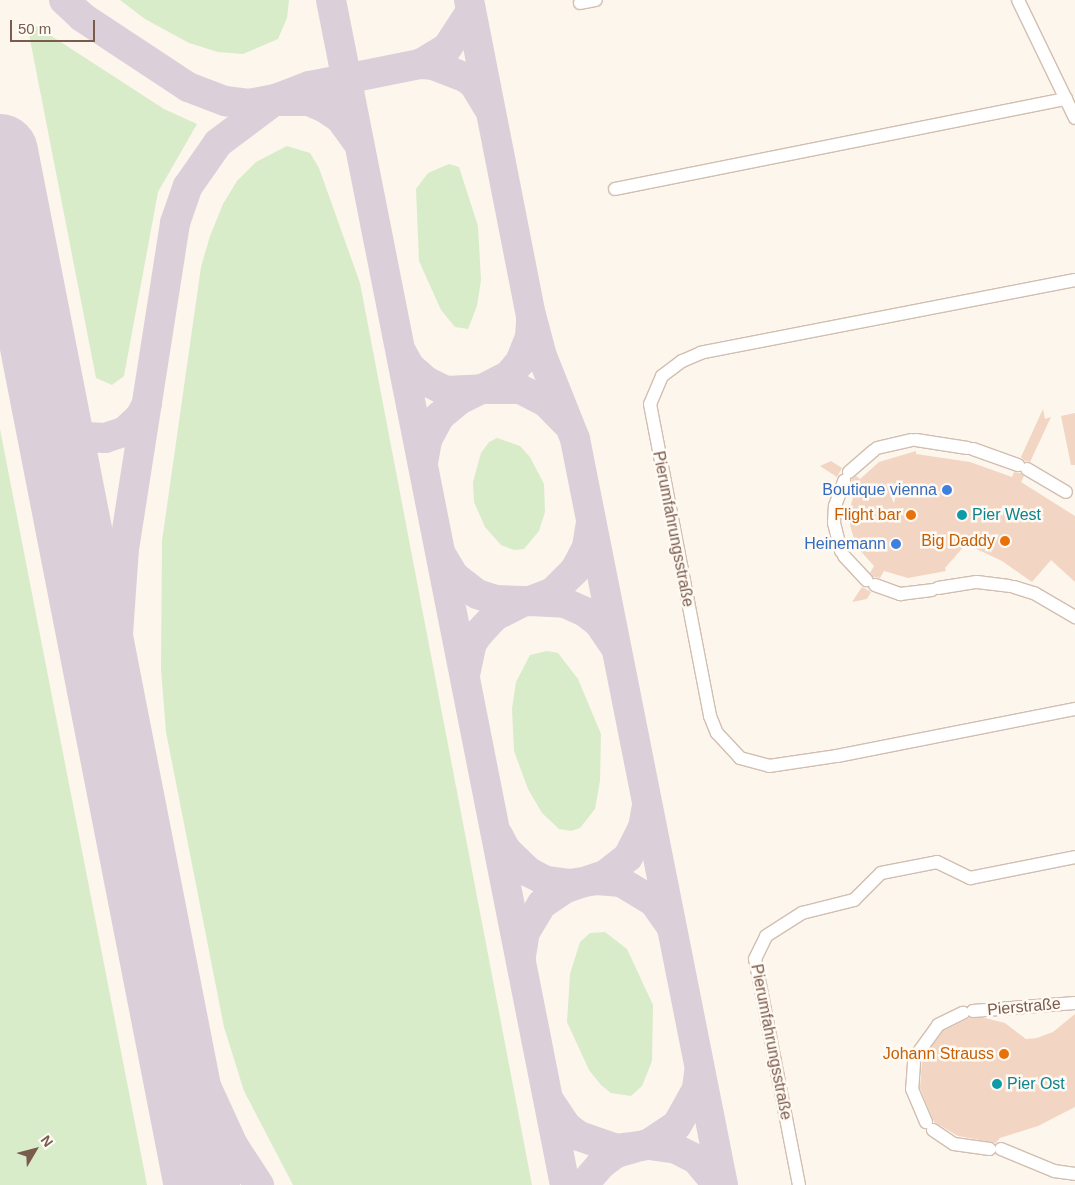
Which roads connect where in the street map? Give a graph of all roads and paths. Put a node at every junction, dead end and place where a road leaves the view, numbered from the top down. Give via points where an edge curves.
1 (596, 0) edge
2 (1018, 0) edge
3 (580, 3) dead end
4 (1066, 99) junction
5 (1075, 118) edge
6 (615, 189) dead end
7 (1075, 280) edge
8 (1070, 495) edge
9 (1075, 617) edge
10 (1075, 709) edge
11 (1075, 857) edge
12 (1075, 1002) edge
13 (1075, 1174) edge
14 (799, 1185) edge

1 - 3 lane
2 - 4 lane
4 - 5 lane
4 - 6 lane
7 - 10 lane, Pierumfahrungsstraße via 701,353 682,361 662,376 650,404 710,716 716,733 740,758 769,766 837,756
8 - 9 lane via 1022,467 970,449 914,440 875,449 847,477 835,506 834,523 843,553 870,583 900,594 977,582 1011,586 1034,593
11 - 14 lane, Pierumfahrungsstraße via 970,878 937,862 881,873 854,900 802,913 766,936 755,959
12 - 13 lane, Pierstraße via 968,1012 938,1025 916,1058 912,1089 930,1126 959,1146 995,1149 1054,1171

